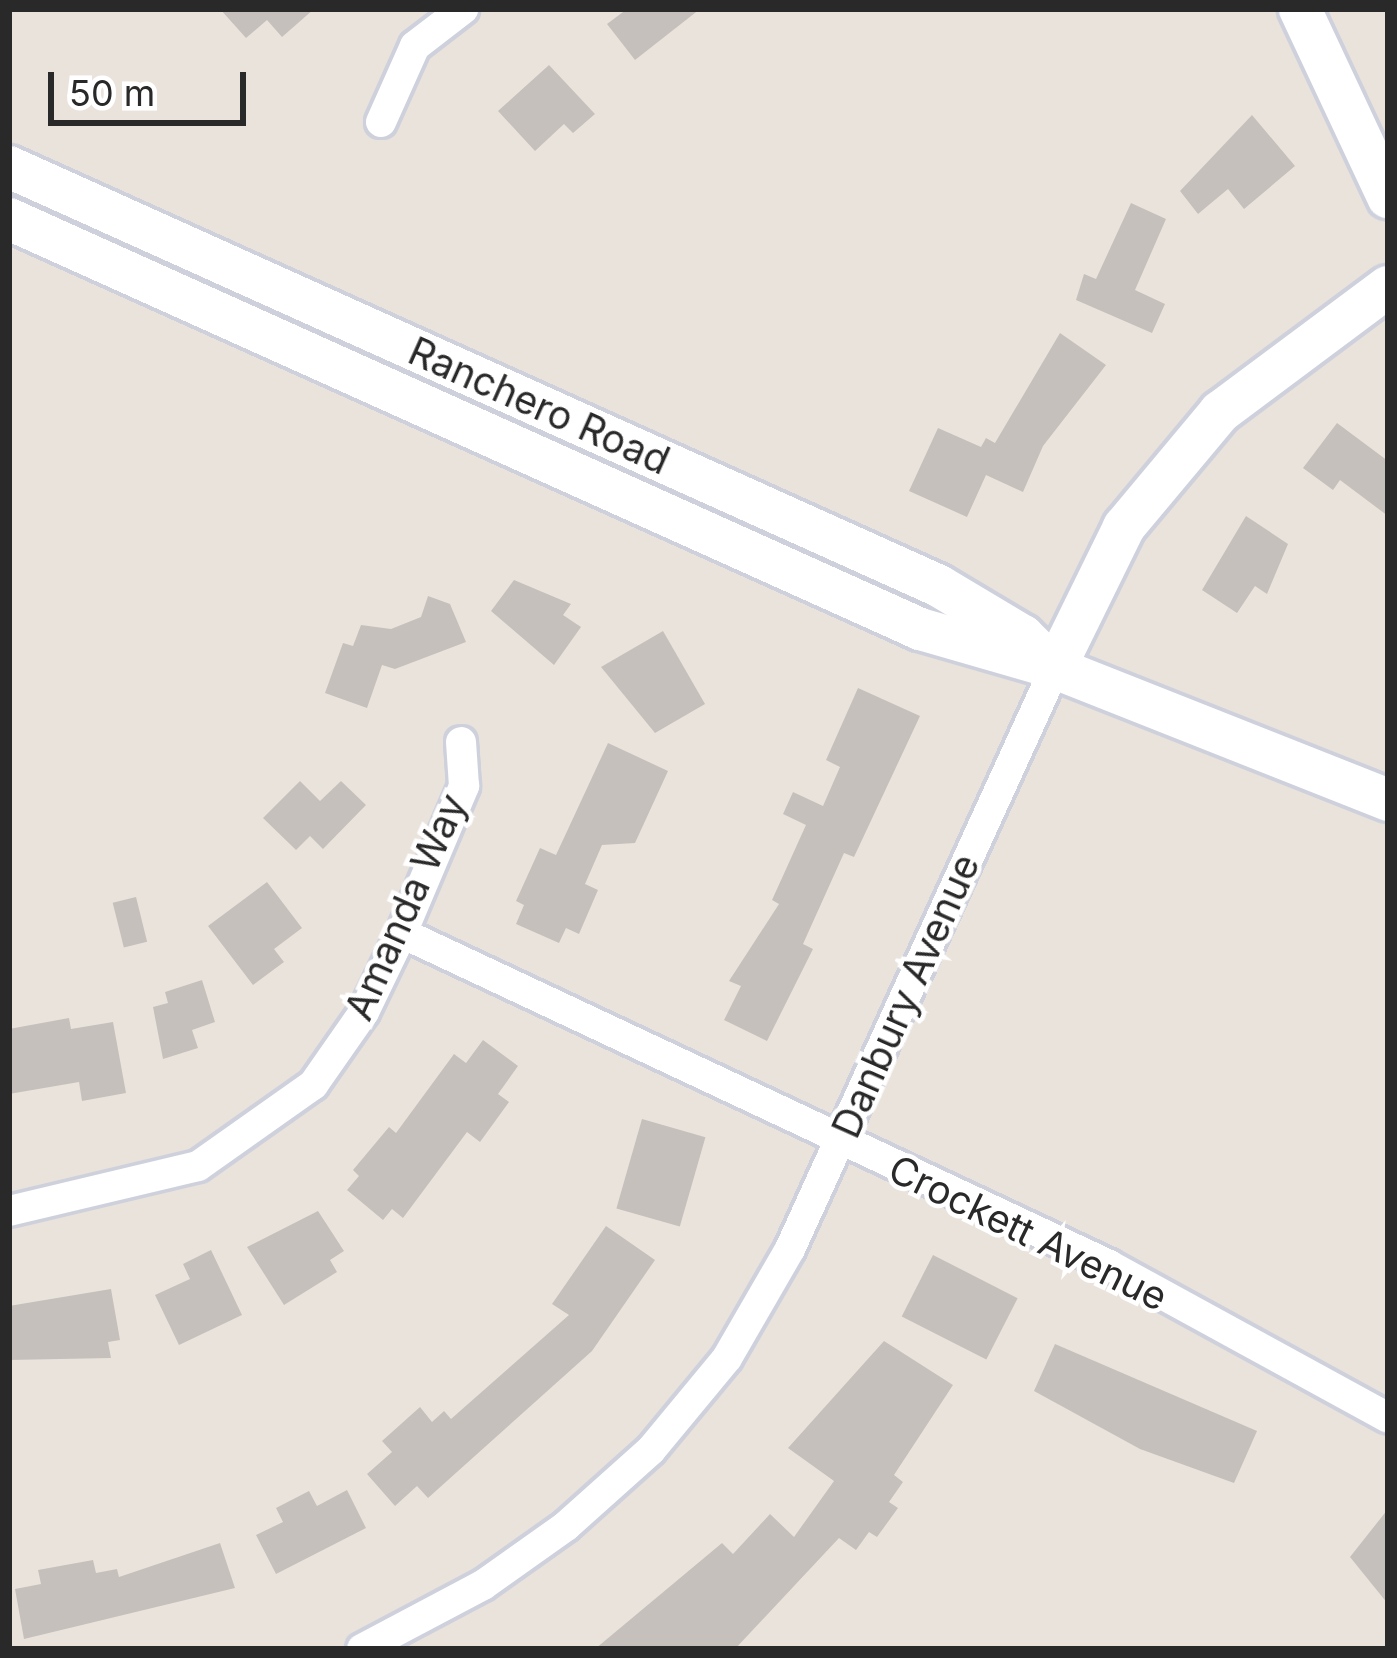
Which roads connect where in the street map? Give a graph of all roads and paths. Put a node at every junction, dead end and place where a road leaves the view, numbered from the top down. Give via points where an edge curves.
1 (463, 9) edge
2 (1300, 9) edge
3 (381, 122) dead end
4 (9, 167) edge
5 (1388, 197) edge
6 (9, 219) edge
7 (1388, 286) edge
8 (1055, 668) junction
9 (461, 742) dead end
10 (1388, 800) edge
11 (402, 933) junction
12 (840, 1144) junction
13 (9, 1211) edge
14 (1388, 1418) edge
15 (362, 1649) edge

1 - 3 street via 415,46
2 - 5 main road
4 - 8 main road, Ranchero Road via 939,586 1023,636
6 - 8 main road, Ranchero Road via 920,629
7 - 8 main road, Danbury Avenue via 1220,412 1124,527
8 - 10 main road, Ranchero Road
8 - 12 street, Danbury Avenue
9 - 11 street, Amanda Way via 464,786
11 - 12 street, Crockett Avenue
11 - 13 street, Amanda Way via 364,1012 313,1084 250,1135 166,1177
12 - 14 street, Crockett Avenue via 1109,1265
12 - 15 street, Danbury Avenue via 727,1358 651,1450 484,1585

